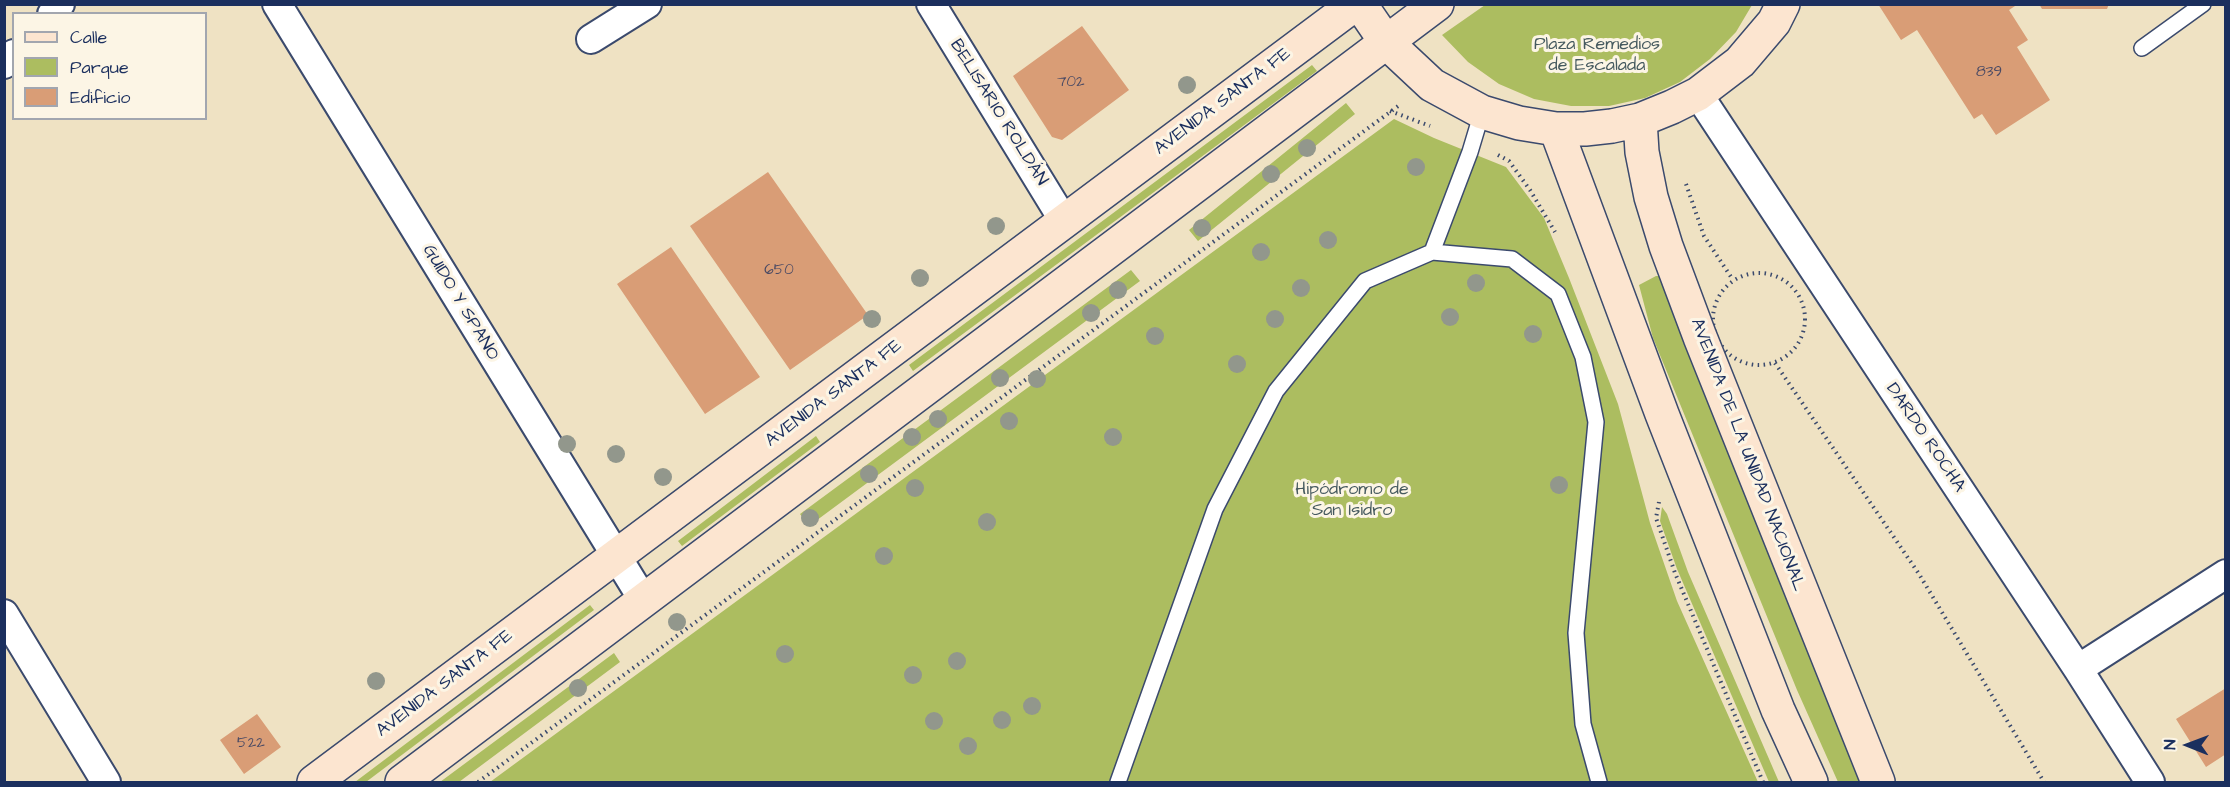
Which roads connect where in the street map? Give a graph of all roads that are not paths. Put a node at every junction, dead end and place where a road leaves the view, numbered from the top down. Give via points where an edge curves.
1 (277, 4) edge
2 (647, 4) edge
3 (931, 4) edge
4 (1354, 4) edge
5 (1360, 4) edge
6 (1437, 4) edge
7 (1783, 4) edge
8 (2203, 4) edge
9 (591, 39) dead end
10 (1386, 42) junction
11 (2142, 48) dead end
12 (1698, 94) junction
13 (1482, 112) junction
14 (1640, 120) junction
15 (1556, 129) junction
16 (1064, 221) junction
17 (1432, 252) junction
18 (850, 382) junction
19 (880, 423) junction
20 (615, 557) junction
21 (2226, 574) edge
22 (644, 601) junction
23 (4, 614) edge
24 (2078, 669) junction
25 (106, 783) edge
26 (314, 783) edge
27 (402, 783) edge
28 (1118, 783) edge
29 (1599, 783) edge
30 (1811, 783) edge
31 (1878, 783) edge
32 (2150, 783) edge

1 - 20 street, GUIDO Y SPANO
2 - 9 street
3 - 16 street, BELISARIO ROLDÁN
4 - 16 main road, AVENIDA SANTA FE
5 - 10 main road
6 - 10 main road
7 - 12 main road via 1774,22 1740,62
8 - 11 lane
10 - 13 main road via 1432,85
10 - 19 main road
12 - 14 main road
12 - 24 street, DARDO ROCHA
13 - 15 main road
13 - 17 lane
14 - 15 main road via 1603,127
14 - 31 main road, AVENIDA DE LA UNIDAD NACIONAL via 1651,197 1666,246
15 - 30 main road via 1662,414 1778,710
16 - 18 main road, AVENIDA SANTA FE
17 - 28 lane via 1365,281 1276,391 1215,508
17 - 29 lane via 1512,260 1558,294 1583,357 1596,422 1576,633 1583,724
18 - 19 main road
18 - 20 main road, AVENIDA SANTA FE
19 - 22 main road
20 - 22 street, GUIDO Y SPANO
20 - 26 main road, AVENIDA SANTA FE
21 - 24 street
22 - 27 main road
23 - 25 street
24 - 32 street, DARDO ROCHA

